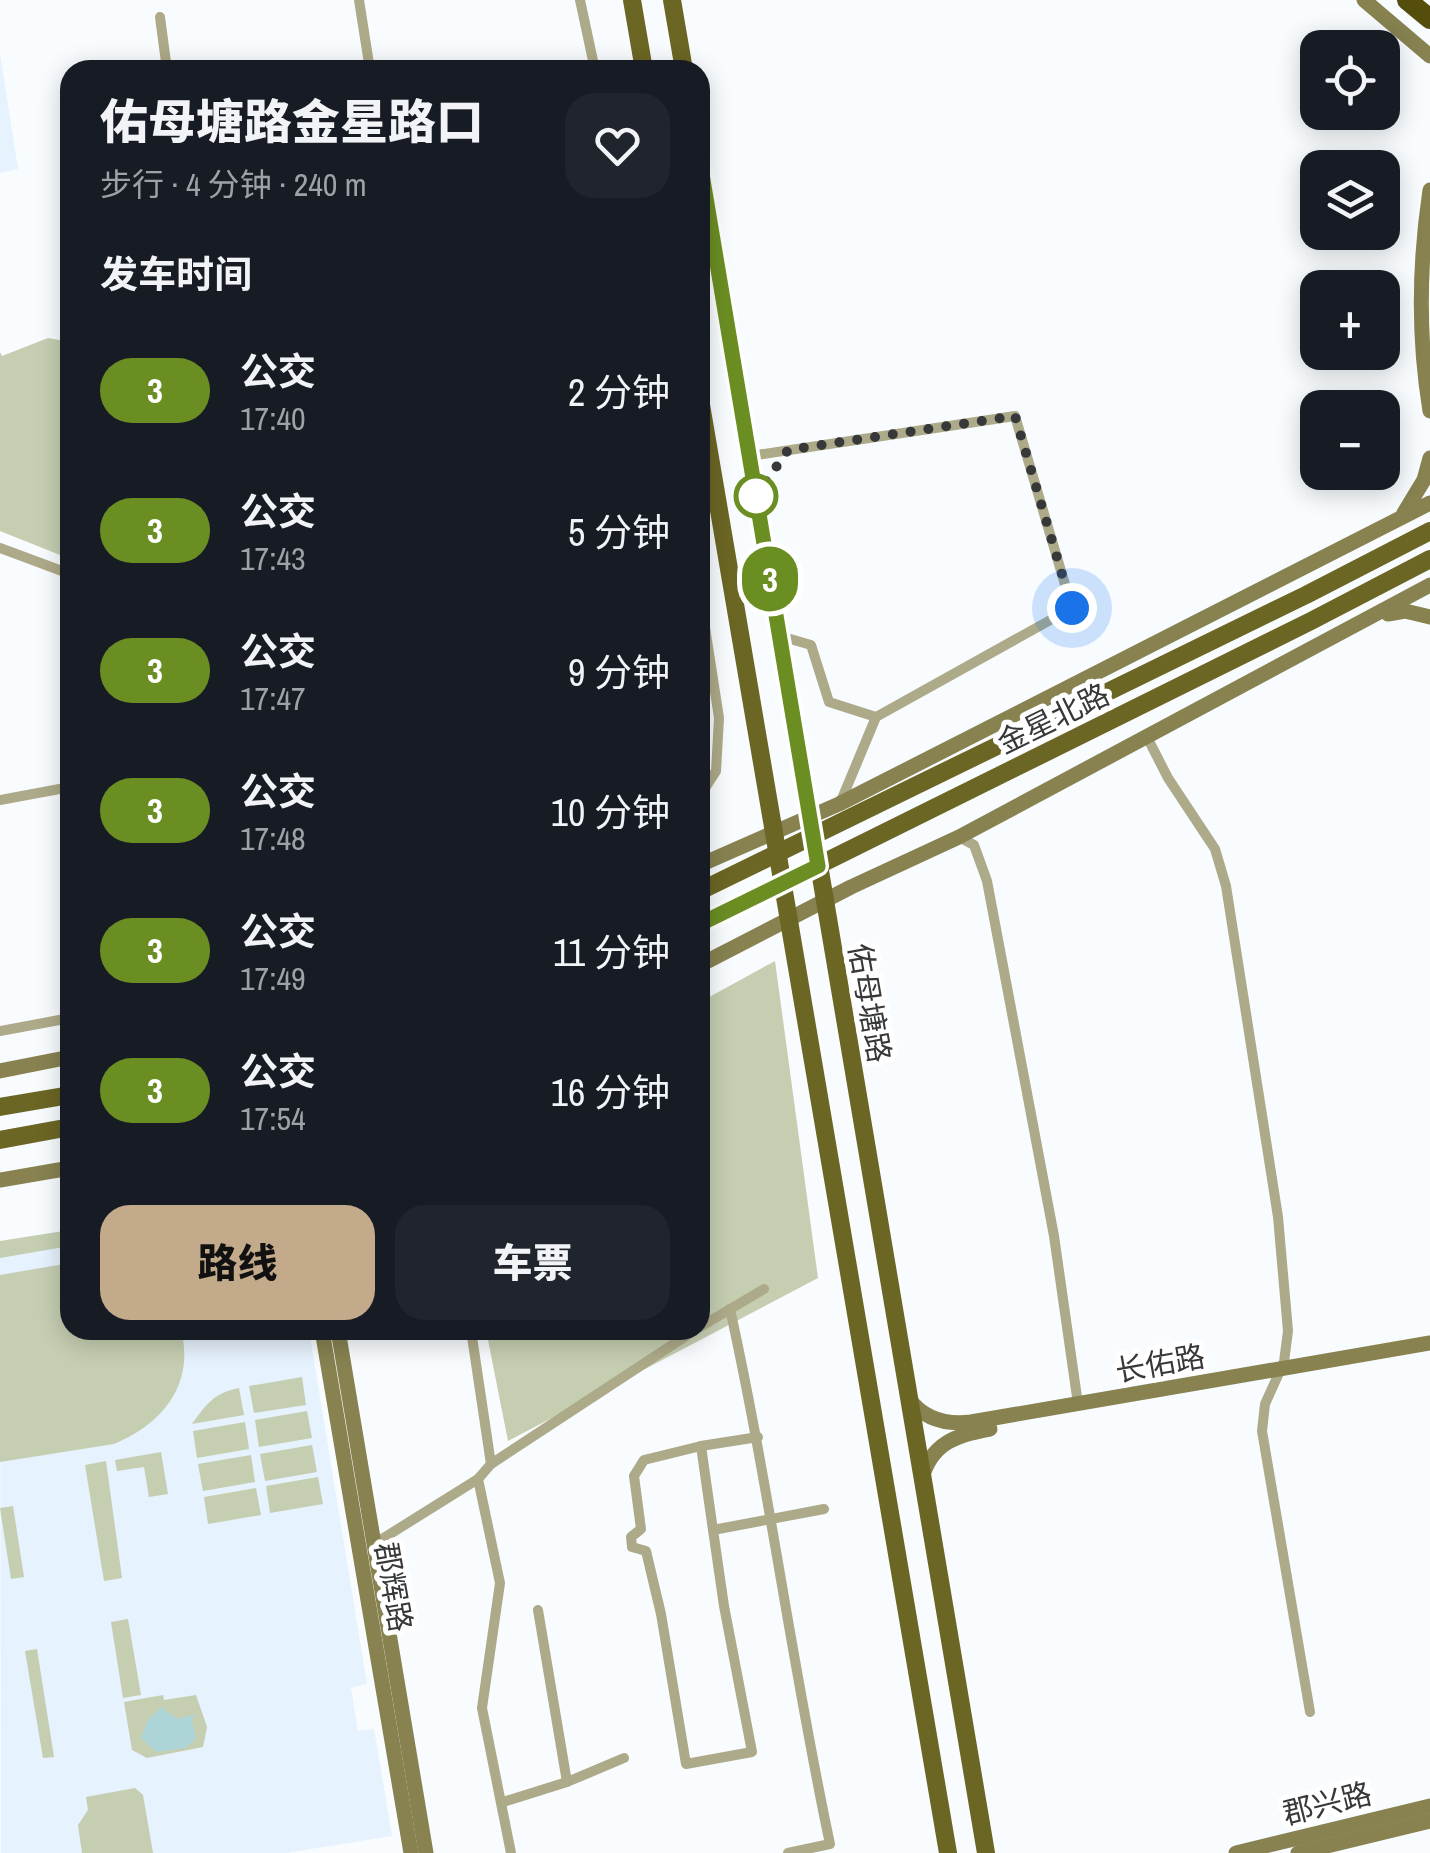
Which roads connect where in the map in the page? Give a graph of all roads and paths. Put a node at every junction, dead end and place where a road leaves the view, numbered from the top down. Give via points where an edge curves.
1 (359, 0) edge
2 (580, 0) edge
3 (632, 0) edge
4 (672, 0) edge
5 (1364, 0) edge
6 (1407, 0) edge
7 (160, 17) dead end
8 (1430, 18) edge
9 (1426, 55) edge
10 (166, 60) edge
11 (368, 60) edge
12 (593, 60) edge
13 (642, 60) edge
14 (682, 60) edge
15 (1430, 190) edge
16 (710, 220) edge
17 (1430, 411) edge
18 (750, 456) junction
19 (1430, 458) edge
20 (710, 482) edge
21 (1430, 503) edge
22 (1403, 514) junction
23 (1430, 531) edge
24 (0, 548) edge
25 (1430, 559) edge
26 (60, 570) edge
27 (1430, 586) edge
28 (1430, 617) edge
29 (1370, 618) junction
30 (780, 636) junction
31 (710, 660) edge
32 (876, 717) junction
33 (1146, 735) junction
34 (710, 780) edge
35 (60, 789) edge
36 (0, 800) edge
37 (840, 804) junction
38 (812, 826) junction
39 (773, 834) junction
40 (959, 837) junction
41 (776, 854) junction
42 (710, 862) edge
43 (818, 866) junction
44 (781, 884) junction
45 (710, 886) edge
46 (824, 901) junction
47 (710, 919) edge
48 (787, 921) junction
49 (710, 960) edge
50 (60, 1020) edge
51 (0, 1030) edge
52 (60, 1059) edge
53 (0, 1070) edge
54 (60, 1097) edge
55 (0, 1108) edge
56 (60, 1129) edge
57 (0, 1140) edge
58 (60, 1170) edge
59 (0, 1180) edge
60 (764, 1289) dead end
61 (730, 1309) junction
62 (710, 1321) edge
63 (324, 1340) edge
64 (340, 1340) edge
65 (472, 1340) edge
66 (680, 1340) edge
67 (1430, 1343) edge
68 (1430, 1353) edge
69 (1278, 1375) junction
70 (908, 1396) junction
71 (1078, 1404) junction
72 (758, 1436) junction
73 (701, 1446) junction
74 (491, 1464) junction
75 (922, 1478) junction
76 (478, 1479) junction
77 (824, 1509) dead end
78 (772, 1521) junction
79 (713, 1530) junction
80 (374, 1544) junction
81 (538, 1610) dead end
82 (1310, 1712) dead end
83 (624, 1758) dead end
84 (567, 1782) junction
85 (503, 1802) junction
86 (1430, 1806) edge
87 (1430, 1821) edge
88 (410, 1853) edge
89 (426, 1853) edge
90 (511, 1853) edge
91 (788, 1853) edge
92 (948, 1853) edge
93 (986, 1853) edge
94 (1236, 1853) edge
95 (1298, 1853) edge

1 - 11 street
2 - 12 street
3 - 13 main road
4 - 14 main road
5 - 9 street
6 - 8 highway
7 - 10 street
15 - 17 street via 1422,273
16 - 18 main road, 佑母塘路
18 - 30 main road, 佑母塘路
18 - 32 street via 1015,416 1072,608
19 - 22 street
20 - 39 main road
21 - 22 street
22 - 37 street
23 - 38 main road, 金星北路
24 - 26 street
25 - 43 main road, 金星北路
27 - 29 street
28 - 29 street via 1405,611
29 - 33 street
30 - 32 street via 811,645 829,702
30 - 38 main road, 佑母塘路
31 - 34 street via 719,718
32 - 37 street
33 - 40 street
33 - 69 street via 1215,848 1226,886 1278,1216 1288,1331
35 - 36 street
37 - 38 street
38 - 39 street
38 - 41 main road, 金星北路
38 - 43 main road, 佑母塘路
39 - 41 main road
39 - 42 street
40 - 46 street
40 - 71 street via 974,845 987,882 1054,1236
41 - 44 main road
41 - 45 main road, 金星北路
43 - 44 main road, 金星北路
43 - 46 main road, 佑母塘路
44 - 47 main road, 金星北路
44 - 48 main road
46 - 48 street
46 - 70 main road, 佑母塘路
48 - 49 street
48 - 92 main road
50 - 51 street
52 - 53 street
54 - 55 main road
56 - 57 main road
58 - 59 street
60 - 61 street
61 - 62 street
61 - 72 street
63 - 88 street, 郡辉路
64 - 80 street, 郡辉路
65 - 74 street
66 - 74 street
67 - 69 street, 长佑路
68 - 69 street, 长佑路
69 - 71 street, 长佑路
69 - 75 street, 长佑路 via 965,1434 936,1450
69 - 82 street via 1262,1430
70 - 71 street, 长佑路 via 931,1418 961,1423
70 - 75 main road, 佑母塘路
72 - 73 street
72 - 78 street
73 - 79 street
73 - 79 street via 644,1460 634,1476 641,1529 631,1538 632,1547 646,1551 686,1764 752,1752
74 - 76 street
75 - 93 main road, 佑母塘路
76 - 80 street
76 - 85 street via 500,1583 482,1708
77 - 78 street
78 - 79 street
78 - 91 street via 830,1844
80 - 89 street, 郡辉路
81 - 84 street
83 - 84 street
84 - 85 street
85 - 90 street
86 - 94 street, 郡兴路
87 - 95 street, 郡兴路

